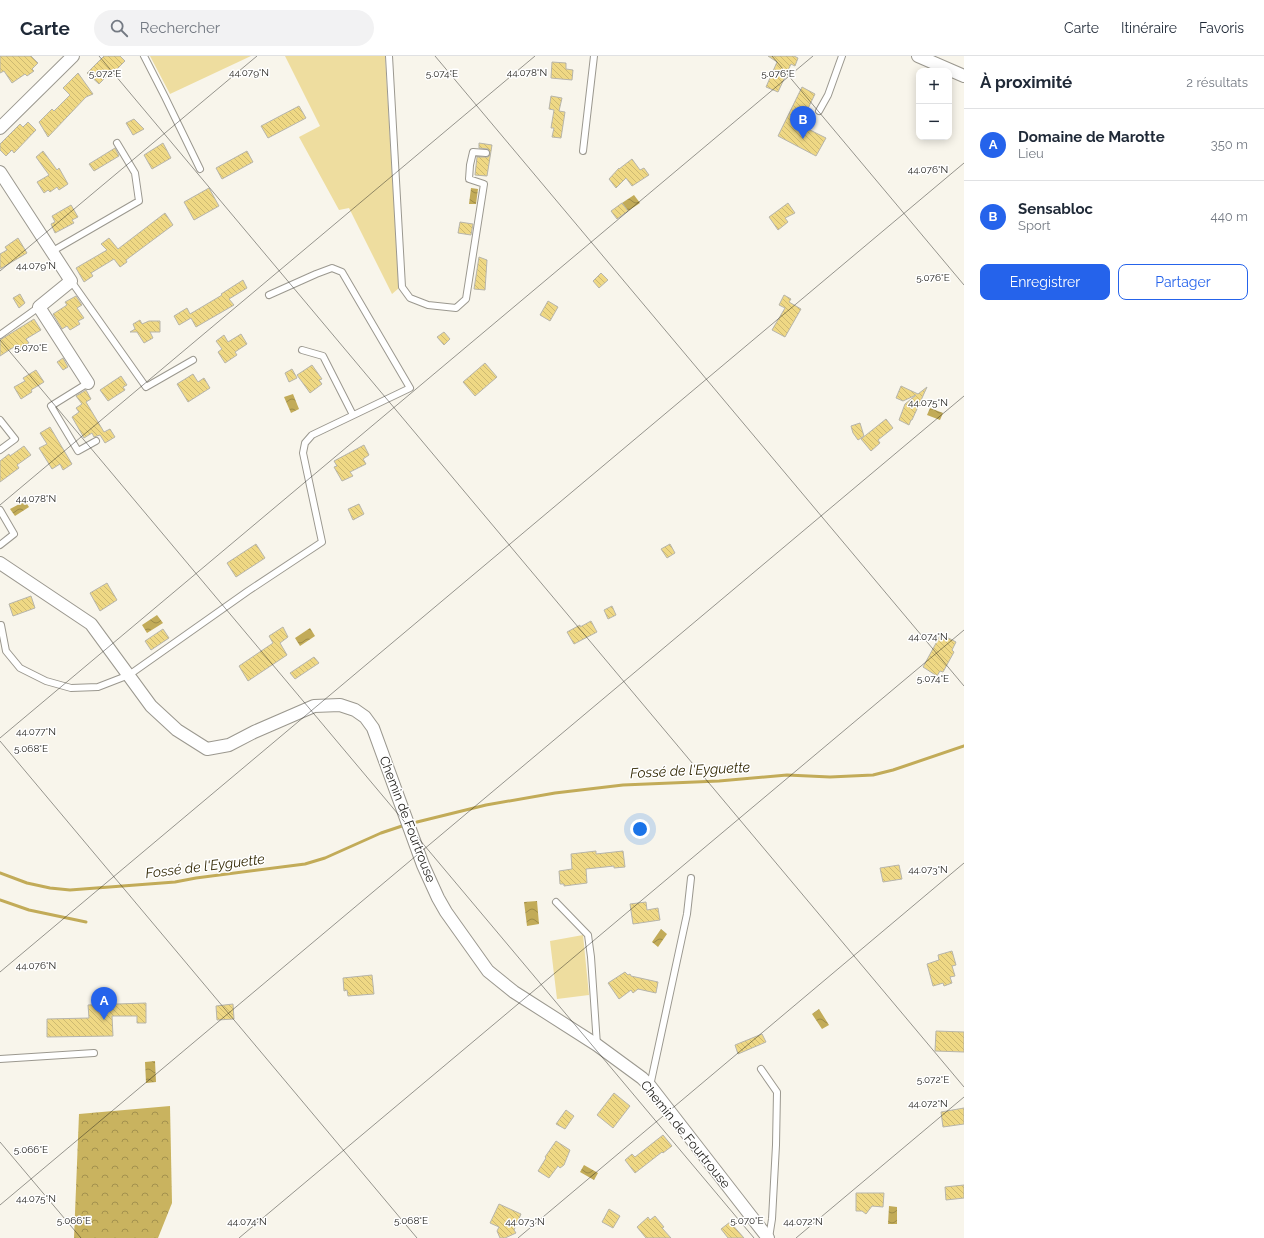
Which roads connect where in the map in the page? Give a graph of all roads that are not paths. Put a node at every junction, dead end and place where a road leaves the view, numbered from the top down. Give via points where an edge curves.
1 (73, 56) edge
2 (144, 56) edge
3 (389, 56) edge
4 (594, 56) edge
5 (842, 56) edge
6 (918, 56) edge
7 (964, 76) edge
8 (820, 112) dead end
9 (0, 128) edge
10 (117, 142) dead end
11 (583, 151) dead end
12 (486, 153) dead end
13 (200, 169) dead end
14 (0, 172) edge
15 (51, 252) junction
16 (71, 281) junction
17 (269, 295) dead end
18 (39, 307) junction
19 (0, 335) edge
20 (302, 350) dead end
21 (193, 360) dead end
22 (88, 383) joint
23 (353, 415) junction
24 (0, 420) edge
25 (96, 441) dead end
26 (0, 450) edge
27 (0, 510) edge
28 (0, 545) edge
29 (0, 563) edge
30 (1, 625) dead end
31 (129, 676) junction
32 (691, 878) dead end
33 (556, 902) dead end
34 (597, 1045) junction
35 (94, 1053) dead end
36 (0, 1059) edge
37 (761, 1069) dead end
38 (650, 1086) junction
39 (768, 1238) edge

1 - 9 street
2 - 13 lane
3 - 12 lane via 402,287 410,298 428,304 456,308 466,299 484,184 469,179 470,165 473,152
4 - 11 lane
5 - 8 lane
6 - 7 street
10 - 15 lane via 135,173 139,201
14 - 15 street
15 - 16 street
16 - 18 street
16 - 21 lane via 146,387
17 - 23 lane via 332,268 342,272 410,388
18 - 19 lane
18 - 22 street
20 - 23 lane via 323,356
22 - 25 lane via 51,406 78,451
23 - 31 lane via 312,435 305,443 303,453 322,542 248,590
24 - 26 lane via 15,439
27 - 28 lane via 14,534
29 - 31 street, Chemin de Fourtrouse via 91,624
30 - 31 lane via 6,651 20,668 46,681 72,688 98,687
31 - 34 street, Chemin de Fourtrouse via 151,706 177,730 207,749 229,746 254,732 314,706 340,705 356,710 365,717 373,728 423,865 446,912 488,971 514,992
32 - 38 lane via 687,914
33 - 34 lane via 588,935
34 - 38 street, Chemin de Fourtrouse
35 - 36 lane
37 - 39 lane via 777,1092 772,1219
38 - 39 street, Chemin de Fourtrouse

